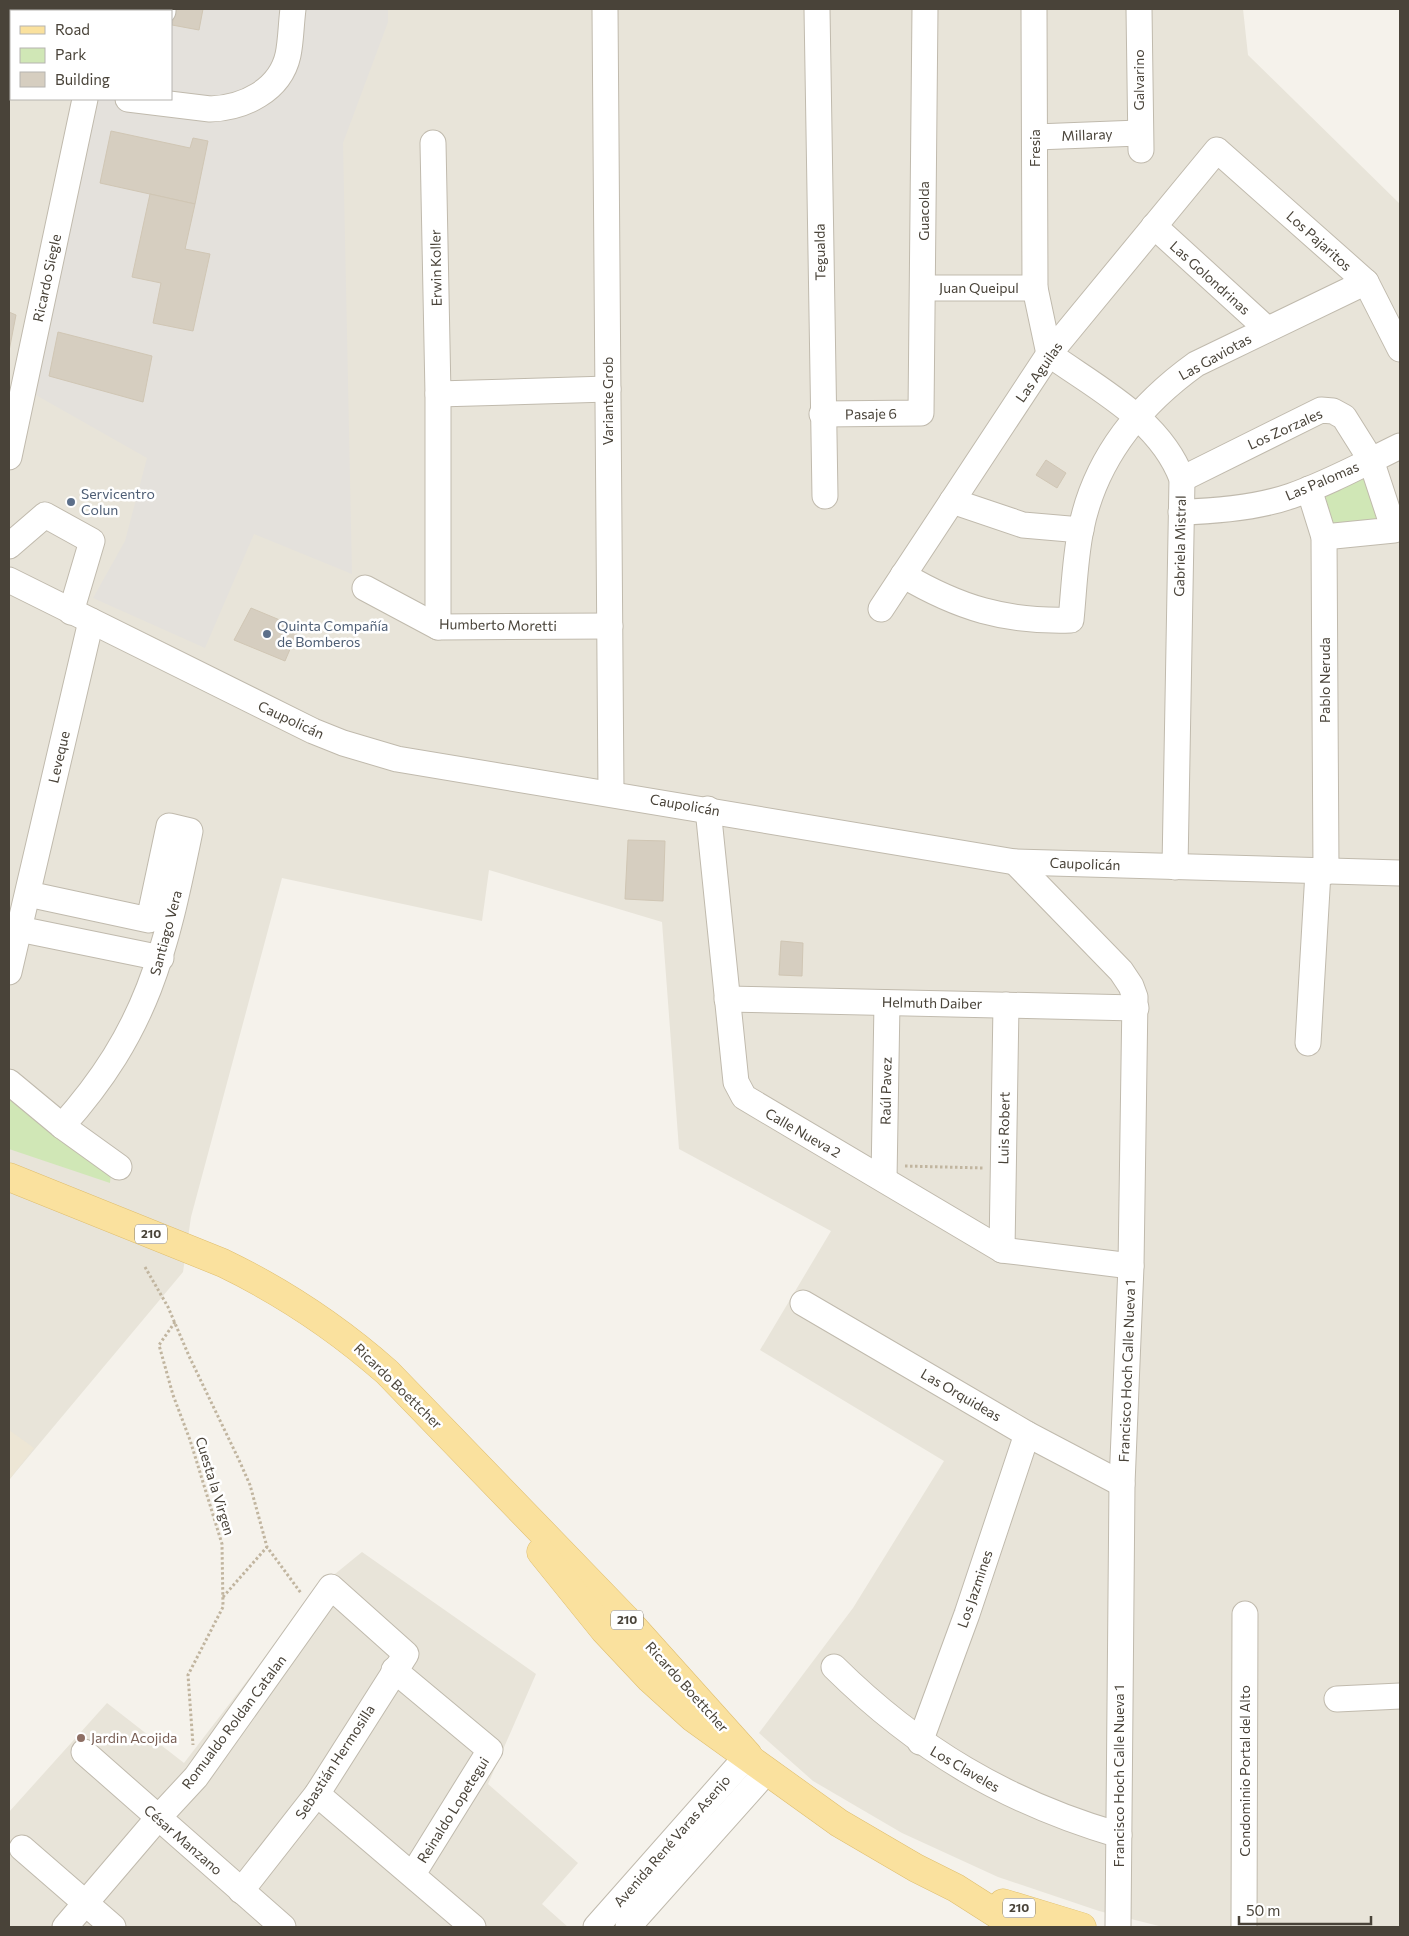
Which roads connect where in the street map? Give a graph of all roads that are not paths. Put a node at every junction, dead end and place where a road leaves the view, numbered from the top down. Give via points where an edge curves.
1 (293, 9) edge
2 (605, 9) edge
3 (817, 9) edge
4 (925, 9) edge
5 (1034, 9) edge
6 (1139, 9) edge
7 (85, 100) edge
8 (136, 100) edge
9 (1036, 137) junction
10 (1140, 142) joint
11 (433, 143) dead end
12 (1217, 150) joint
13 (1154, 226) junction
14 (1366, 282) junction
15 (924, 288) junction
16 (1035, 288) junction
17 (1267, 329) junction
18 (1400, 349) edge
19 (1049, 354) junction
20 (608, 389) junction
21 (438, 394) junction
22 (921, 413) joint
23 (822, 414) junction
24 (1136, 416) junction
25 (1400, 446) edge
26 (9, 457) edge
27 (1371, 460) junction
28 (1182, 479) junction
29 (1309, 490) junction
30 (824, 496) dead end
31 (952, 501) junction
32 (1181, 512) junction
33 (1081, 530) junction
34 (1324, 537) junction
35 (9, 546) edge
36 (903, 575) junction
37 (9, 580) edge
38 (365, 588) dead end
39 (881, 609) dead end
40 (81, 616) junction
41 (610, 626) junction
42 (438, 628) junction
43 (611, 793) junction
44 (708, 809) junction
45 (1015, 862) junction
46 (1175, 867) junction
47 (1322, 872) junction
48 (1400, 873) edge
49 (72, 904) junction
50 (20, 911) edge
51 (66, 938) junction
52 (161, 958) junction
53 (9, 972) edge
54 (727, 999) junction
55 (887, 1002) junction
56 (1006, 1005) junction
57 (1136, 1008) junction
58 (1308, 1043) dead end
59 (9, 1082) edge
60 (62, 1126) junction
61 (119, 1167) dead end
62 (885, 1173) junction
63 (9, 1176) edge
64 (1002, 1250) junction
65 (1131, 1266) junction
66 (803, 1302) dead end
67 (1027, 1434) junction
68 (1122, 1484) junction
69 (1245, 1614) dead end
70 (400, 1662) junction
71 (834, 1667) dead end
72 (1400, 1696) edge
73 (1337, 1699) dead end
74 (920, 1742) junction
75 (84, 1752) dead end
76 (757, 1763) junction
77 (317, 1794) junction
78 (158, 1818) junction
79 (1119, 1835) junction
80 (22, 1848) dead end
81 (413, 1874) junction
82 (956, 1888) junction
83 (241, 1891) junction
84 (638, 1898) junction
85 (86, 1903) junction
86 (64, 1927) edge
87 (113, 1927) edge
88 (283, 1927) edge
89 (473, 1927) edge
90 (596, 1927) edge
91 (628, 1927) edge
92 (1024, 1927) edge
93 (1082, 1927) edge
94 (1118, 1927) edge
95 (1244, 1927) edge

1 - 8 street via 288,56 283,67 270,86 250,101 224,109 210,109
2 - 20 street, Variante Grob
3 - 23 street, Tegualda
4 - 15 street, Guacolda
5 - 9 street, Fresia
6 - 10 street, Galvarino
7 - 26 street, Ricardo Siegle
9 - 10 street, Millaray
9 - 16 street, Fresia
11 - 21 street, Erwin Koller
12 - 13 street, Las Aguilas
12 - 14 street, Los Pajaritos
13 - 17 street, Las Golondrinas
13 - 19 street, Las Aguilas
14 - 17 street, Las Gaviotas
14 - 18 street, Los Pajaritos
15 - 16 street, Juan Queipul
15 - 22 street, Guacolda
16 - 19 street
17 - 24 street, Las Gaviotas via 1196,364 1161,391
19 - 24 street, Gabriela Mistral
19 - 31 street, Las Aguilas
20 - 21 street
20 - 41 street, Variante Grob
21 - 42 street, Erwin Koller
22 - 23 street, Pasaje 6
23 - 30 street, Tegualda
24 - 28 street, Gabriela Mistral via 1166,447
24 - 33 street, Las Gaviotas via 1100,473
25 - 27 street, Las Palomas
27 - 28 street, Los Zorzales via 1344,417 1333,411 1320,410
27 - 29 street, Las Palomas
27 - 34 street, Los Zorzales via 1394,530
28 - 32 street, Gabriela Mistral
29 - 32 street, Las Palomas via 1249,507
29 - 34 street, Pablo Neruda
31 - 33 street via 1023,524
31 - 36 street, Las Aguilas
32 - 46 street, Gabriela Mistral
33 - 36 street, Las Gaviotas via 1071,620 1025,620 980,611 932,592
34 - 47 street, Pablo Neruda
35 - 40 street, Leveque via 45,515 92,541
36 - 39 street, Las Aguilas
37 - 40 street, Caupolicán
38 - 42 street, Humberto Moretti
40 - 43 street, Caupolicán via 245,699 343,743 413,762
40 - 50 street, Leveque
41 - 42 street, Humberto Moretti
41 - 43 street, Variante Grob
43 - 44 street, Caupolicán
44 - 45 street, Caupolicán
44 - 54 street, Calle Nueva 2
45 - 46 street, Caupolicán
45 - 57 street, Francisco Hoch Calle Nueva 1 via 1121,970 1131,986
46 - 47 street, Caupolicán
47 - 48 street, Caupolicán
47 - 58 street, Pablo Neruda
49 - 50 street
49 - 51 street
49 - 52 street, Santiago Vera via 149,920 169,826 190,831
50 - 51 street
50 - 53 street, Leveque
51 - 52 street
52 - 60 street, Santiago Vera via 143,1006 117,1055 101,1080
54 - 55 street, Helmuth Daiber
54 - 62 street, Calle Nueva 2 via 736,1082 744,1097
55 - 56 street, Helmuth Daiber
55 - 62 street, Raúl Pavez
56 - 57 street, Helmuth Daiber
56 - 64 street, Luis Robert
57 - 65 street, Francisco Hoch Calle Nueva 1
59 - 60 street
60 - 61 street
62 - 64 street, Calle Nueva 2
63 - 76 main road, Ricardo Boettcher / 210 via 223,1263 291,1298 357,1345 500,1490 555,1571 604,1630 671,1699
64 - 65 street, Calle Nueva 2
65 - 68 street, Francisco Hoch Calle Nueva 1
66 - 67 street, Las Orquideas
67 - 68 street, Las Orquideas
67 - 74 street, Los Jazmines
68 - 79 street, Francisco Hoch Calle Nueva 1
69 - 95 street, Condominio Portal del Alto
70 - 77 street, Sebastián Hermosilla
70 - 78 street, Romualdo Roldan Catalan via 331,1587 196,1777
70 - 81 street, Reinaldo Lopetegui via 490,1750
71 - 74 street, Los Claveles via 861,1694
72 - 73 street
74 - 79 street, Los Claveles via 1015,1797 1083,1825
75 - 78 street, César Manzano
76 - 82 main road, Ricardo Boettcher / 210 via 802,1798 870,1842
76 - 84 street, Avenida René Varas Asenjo
77 - 81 street
77 - 83 street, Sebastián Hermosilla
78 - 83 street, César Manzano
78 - 85 street, Romualdo Roldan Catalan
79 - 94 street, Francisco Hoch Calle Nueva 1
80 - 85 street
81 - 89 street
82 - 92 main road, Ricardo Boettcher / 210
82 - 93 main road, Ricardo Boettcher / 210
83 - 88 street, César Manzano
84 - 90 street, Avenida René Varas Asenjo
84 - 91 street, Avenida René Varas Asenjo
85 - 86 street, Romualdo Roldan Catalan
85 - 87 street

